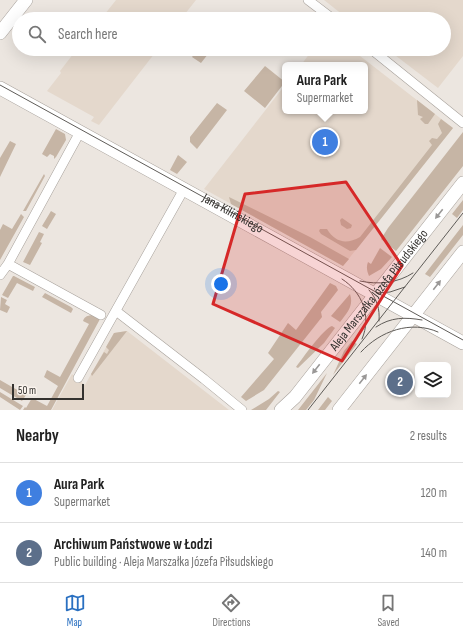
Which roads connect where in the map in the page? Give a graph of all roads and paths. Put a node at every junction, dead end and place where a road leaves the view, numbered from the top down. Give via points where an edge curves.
1 (26, 0) edge
2 (308, 0) edge
3 (17, 12) edge
4 (324, 12) edge
5 (12, 18) edge
6 (0, 33) edge
7 (380, 56) edge
8 (0, 88) edge
9 (463, 122) edge
10 (80, 132) junction
11 (463, 183) edge
12 (184, 189) junction
13 (463, 252) edge
14 (8, 264) junction
15 (0, 275) edge
16 (375, 294) junction
17 (116, 311) junction
18 (101, 315) dead end
19 (413, 315) junction
20 (463, 343) edge
21 (78, 378) dead end
22 (295, 397) junction
23 (242, 410) edge
24 (281, 410) edge
25 (288, 410) edge
26 (339, 410) edge

1 - 3 street
2 - 4 street
5 - 6 street
7 - 9 street
8 - 10 street, Jana Kilińskiego
10 - 12 street, Jana Kilińskiego
10 - 14 street
11 -> 16 street, Aleja Marszałka Józefa Piłsudskiego
12 - 16 street, Jana Kilińskiego
12 - 17 street
19 -> 13 street
14 - 15 street
14 - 18 street
16 - 19 street, Jana Kilińskiego
16 -> 22 street, Aleja Marszałka Józefa Piłsudskiego
17 - 21 street
17 - 23 street
19 - 20 street, Jana Kilińskiego
26 -> 19 street
22 - 24 street, Aleja Marszałka Józefa Piłsudskiego
22 - 25 street, Aleja Marszałka Józefa Piłsudskiego

